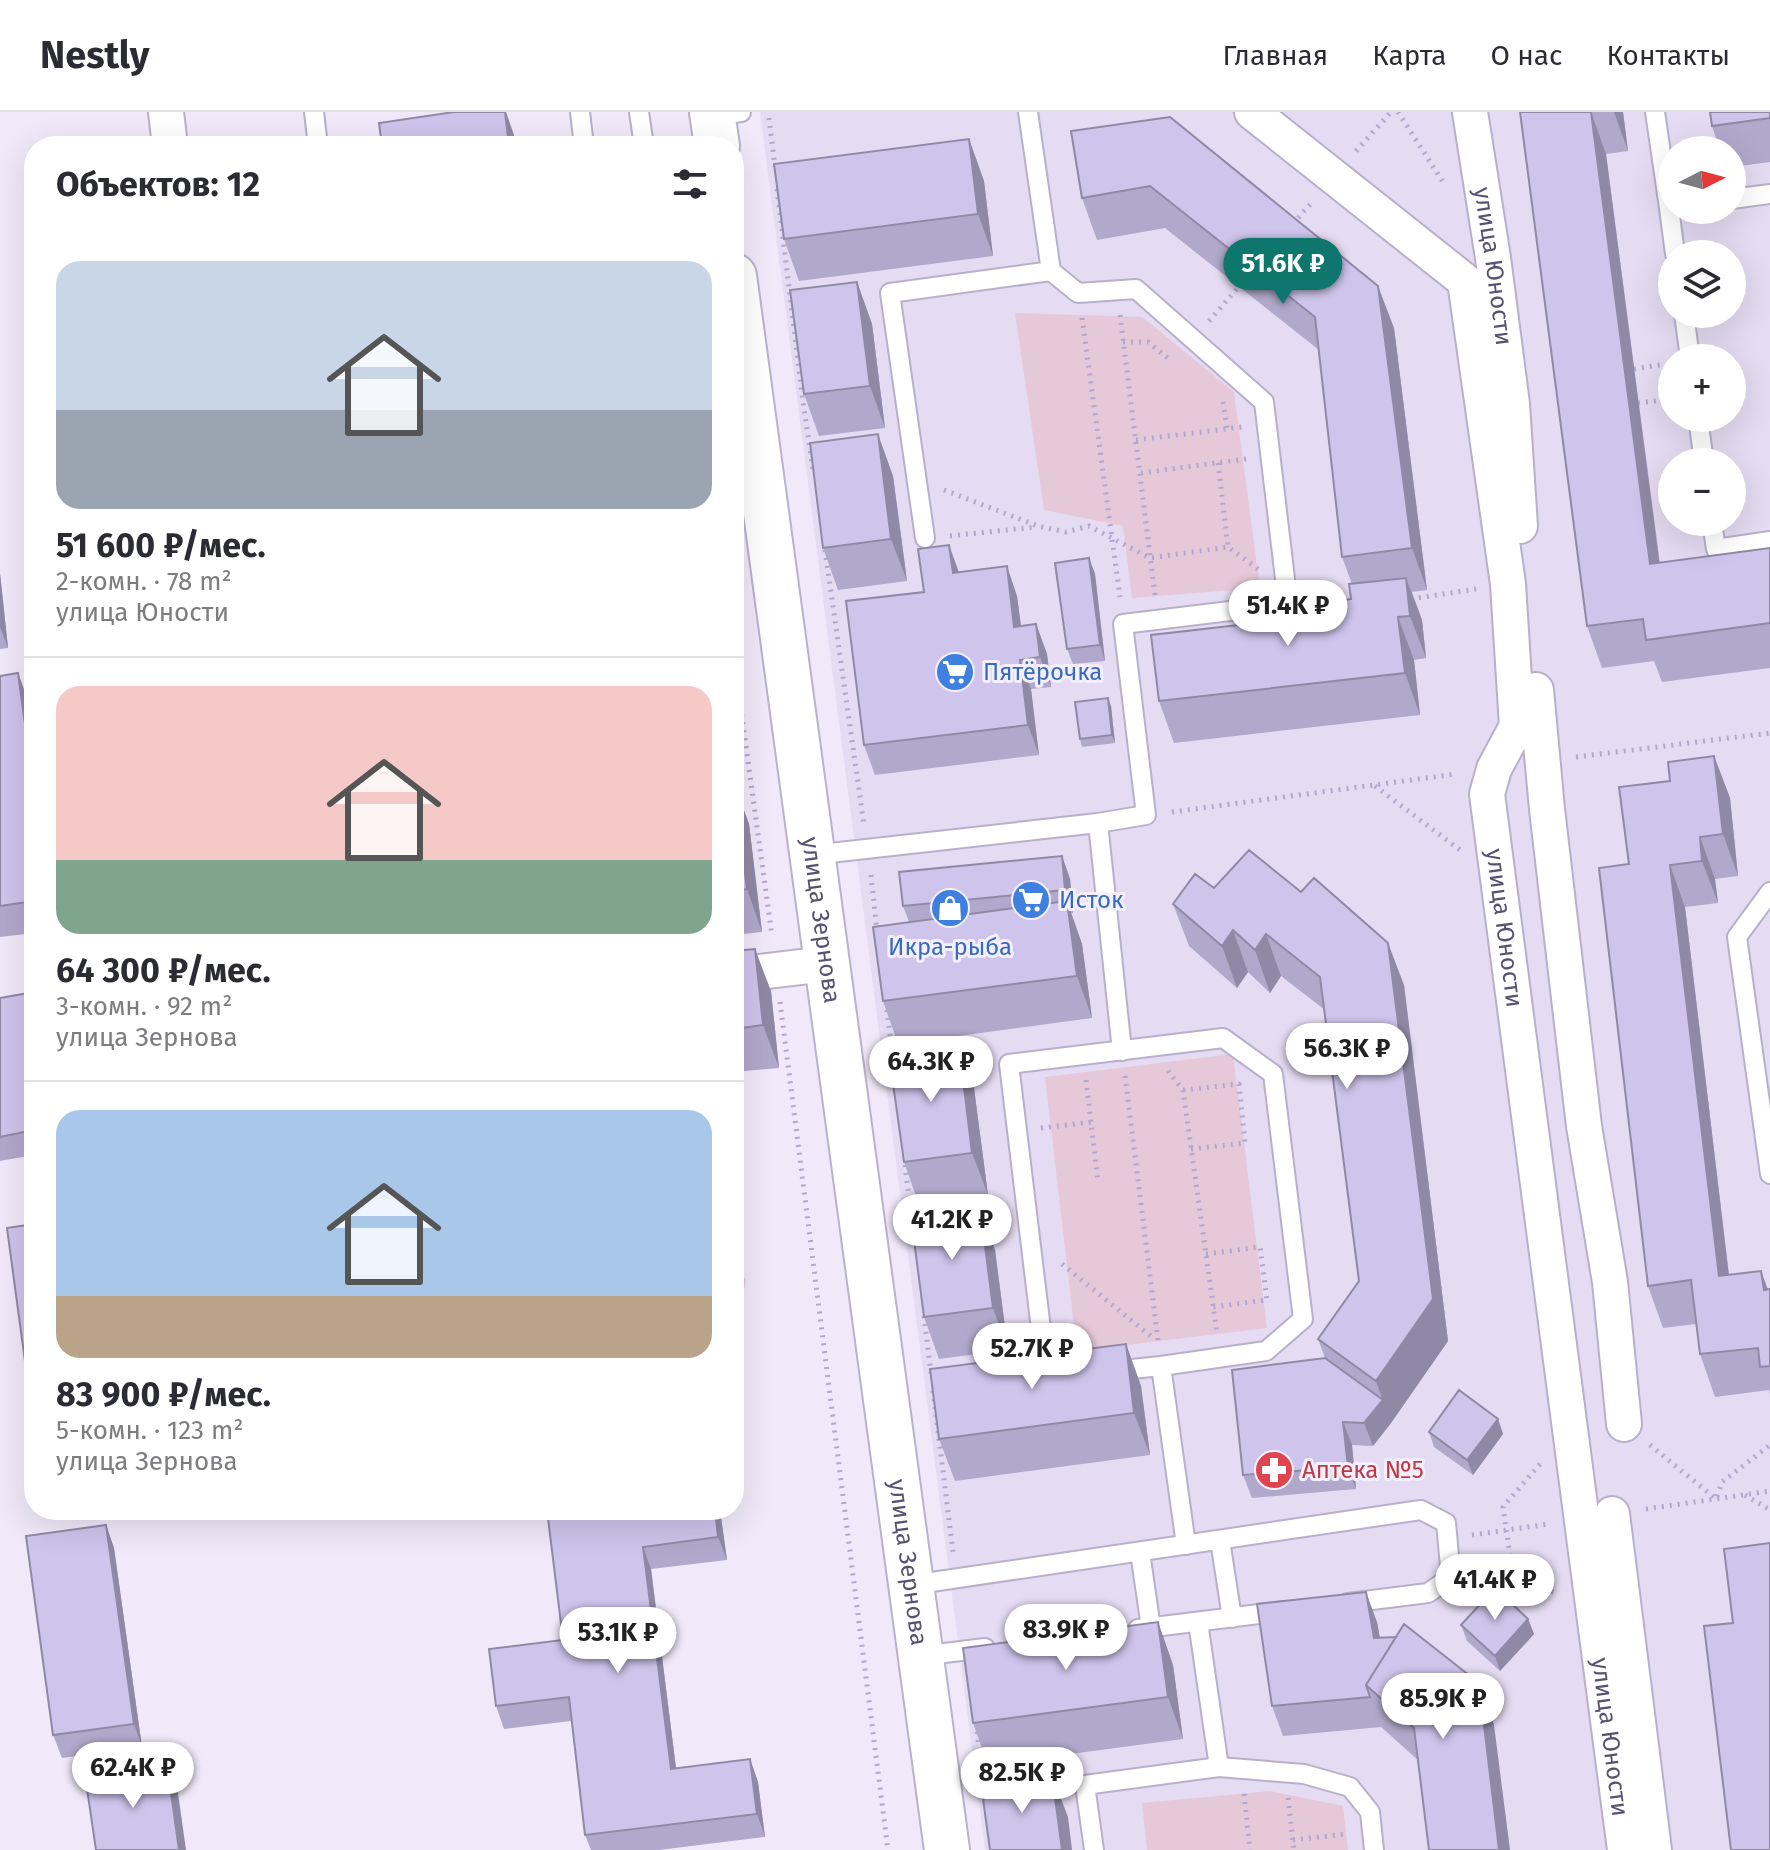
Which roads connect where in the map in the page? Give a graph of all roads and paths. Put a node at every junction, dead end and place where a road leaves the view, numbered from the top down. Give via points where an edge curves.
1 (166, 112) edge
2 (314, 112) edge
3 (580, 112) edge
4 (639, 112) edge
5 (768, 112) edge
6 (1028, 112) edge
7 (1252, 112) edge
8 (1391, 112) edge
9 (1470, 112) edge
10 (1655, 112) edge
11 (169, 136) edge
12 (317, 136) edge
13 (583, 136) edge
14 (643, 136) edge
15 (1659, 136) edge
16 (775, 171) edge
17 (1333, 178) junction
18 (777, 186) edge
19 (1770, 194) edge
20 (1746, 197) edge
21 (1292, 225) edge
22 (1051, 271) junction
23 (1247, 277) edge
24 (1117, 290) junction
25 (1078, 293) junction
26 (802, 304) edge
27 (791, 305) junction
28 (1193, 340) junction
29 (1123, 342) junction
30 (744, 350) edge
31 (1173, 362) dead end
32 (1658, 365) edge
33 (1634, 369) dead end
34 (1223, 401) dead end
35 (1658, 401) edge
36 (1638, 403) dead end
37 (1267, 424) junction
38 (1227, 428) junction
39 (1136, 440) junction
40 (1271, 456) junction
41 (1218, 463) junction
42 (823, 467) edge
43 (1140, 473) junction
44 (917, 480) junction
45 (1038, 526) junction
46 (1714, 536) edge
47 (925, 538) joint
48 (1111, 538) junction
49 (1770, 541) edge
50 (824, 547) edge
51 (1228, 547) junction
52 (1150, 558) junction
53 (1508, 584) junction
54 (1287, 596) junction
55 (1404, 600) edge
56 (1344, 608) edge
57 (1158, 620) junction
58 (1123, 624) junction
59 (744, 733) edge
60 (1374, 786) dead end
61 (1098, 823) junction
62 (868, 849) junction
63 (812, 855) junction
64 (1497, 877) junction
65 (1770, 892) edge
66 (878, 937) edge
67 (826, 964) junction
68 (776, 970) junction
69 (744, 974) edge
70 (886, 1008) edge
71 (1150, 1048) junction
72 (1122, 1051) junction
73 (1083, 1055) junction
74 (893, 1064) edge
75 (1009, 1064) junction
76 (963, 1070) edge
77 (1183, 1090) junction
78 (1092, 1122) junction
79 (1017, 1131) junction
80 (1191, 1149) junction
81 (904, 1156) edge
82 (1770, 1174) edge
83 (1098, 1182) dead end
84 (968, 1229) edge
85 (1029, 1230) junction
86 (914, 1235) edge
87 (1206, 1254) junction
88 (1213, 1307) junction
89 (924, 1314) edge
90 (1221, 1358) junction
91 (1161, 1366) junction
92 (1099, 1373) edge
93 (1059, 1378) edge
94 (943, 1391) edge
95 (933, 1392) junction
96 (1624, 1424) dead end
97 (1770, 1445) edge
98 (1744, 1494) dead end
99 (1716, 1499) dead end
100 (1770, 1510) edge
101 (1612, 1514) dead end
102 (1220, 1540) junction
103 (1186, 1545) junction
104 (1140, 1552) junction
105 (957, 1579) junction
106 (911, 1585) junction
107 (1338, 1604) edge
108 (1308, 1608) edge
109 (1232, 1618) junction
110 (1198, 1622) junction
111 (1151, 1628) junction
112 (1121, 1631) edge
113 (997, 1647) edge
114 (920, 1656) junction
115 (976, 1724) edge
116 (1219, 1767) junction
117 (1241, 1770) junction
118 (1285, 1773) junction
119 (986, 1797) edge
120 (1293, 1840) junction
121 (1347, 1842) dead end
122 (888, 1850) edge
123 (947, 1850) edge
124 (1094, 1850) edge
125 (1250, 1850) edge
126 (1294, 1850) edge
127 (1374, 1850) edge
128 (1625, 1850) edge
129 (1654, 1850) edge

1 - 11 street
2 - 12 lane
3 - 13 lane
4 - 14 lane
5 - 16 path
6 - 22 lane
7 - 17 street, улица Юности
8 - 17 path
9 - 96 street, улица Юности via 1512,404 1545,793
10 - 15 lane
17 - 21 path
17 - 53 street, улица Юности via 1465,281
18 - 27 path
19 - 20 lane
22 - 25 lane
22 - 44 lane via 890,293
23 - 28 path
24 - 25 lane
24 - 28 lane via 1136,289
24 - 29 path
25 - 48 path
26 - 27 path
27 - 42 path via 813,469
28 - 37 lane via 1264,402
29 - 31 path via 1148,342
29 - 39 path
30 - 63 main road, улица Зернова
32 - 33 path
34 - 38 path
35 - 36 path
37 - 38 path
37 - 40 lane
38 - 39 path
39 - 43 path
40 - 41 path
40 - 54 lane
41 - 43 path
41 - 51 path
43 - 52 path
44 - 45 path
44 - 47 lane
45 - 47 path
45 - 48 path via 1066,532 1089,526
46 - 49 lane via 1716,549
48 - 52 path
48 - 58 path
50 - 62 path
51 - 52 path
51 - 54 path
52 - 57 path
53 - 55 path
53 - 64 street, улица Юности via 1517,726 1487,794
54 - 56 path via 1314,613
54 - 57 lane
57 - 58 lane
58 - 61 lane via 1146,815
59 - 68 path
60 - 64 path
61 - 62 lane
61 - 72 lane
62 - 63 lane
62 - 66 path
63 - 67 main road, улица Зернова
64 - 128 street, улица Юности
65 - 82 lane via 1737,937
67 - 68 street
67 - 106 main road, улица Зернова
68 - 69 street
68 - 122 path
70 - 74 path
71 - 72 lane
71 - 77 path
71 - 90 lane via 1223,1038 1273,1074 1303,1319 1266,1351
72 - 73 lane
72 - 85 path via 1158,1342
73 - 75 lane
73 - 78 path
75 - 76 path
75 - 79 lane
77 - 80 path
77 - 80 path via 1239,1084 1245,1143
78 - 79 path
78 - 83 path
79 - 85 lane
80 - 87 path
81 - 86 path
84 - 85 path
85 - 93 lane via 1046,1379
87 - 88 path
87 - 88 path via 1260,1247 1267,1300
88 - 90 path
89 - 95 path
90 - 91 lane
91 - 92 lane
91 - 103 lane
94 - 95 path
95 - 105 path
97 - 99 path via 1722,1482
98 - 100 path
101 - 129 street, улица Юности
102 - 103 lane
102 - 107 lane via 1421,1510 1446,1523 1451,1577 1428,1593
102 - 109 lane
103 - 104 lane
104 - 105 lane
104 - 111 lane
105 - 106 lane
106 - 114 main road, улица Зернова
108 - 109 lane
109 - 110 lane
110 - 111 lane
110 - 116 lane
111 - 112 lane
113 - 114 lane
114 - 123 main road, улица Зернова
115 - 119 path
116 - 117 lane
116 - 124 lane via 1085,1785
117 - 118 lane
117 - 125 path
118 - 120 path
118 - 127 lane via 1350,1787 1370,1812
120 - 121 path via 1346,1834
120 - 126 path

